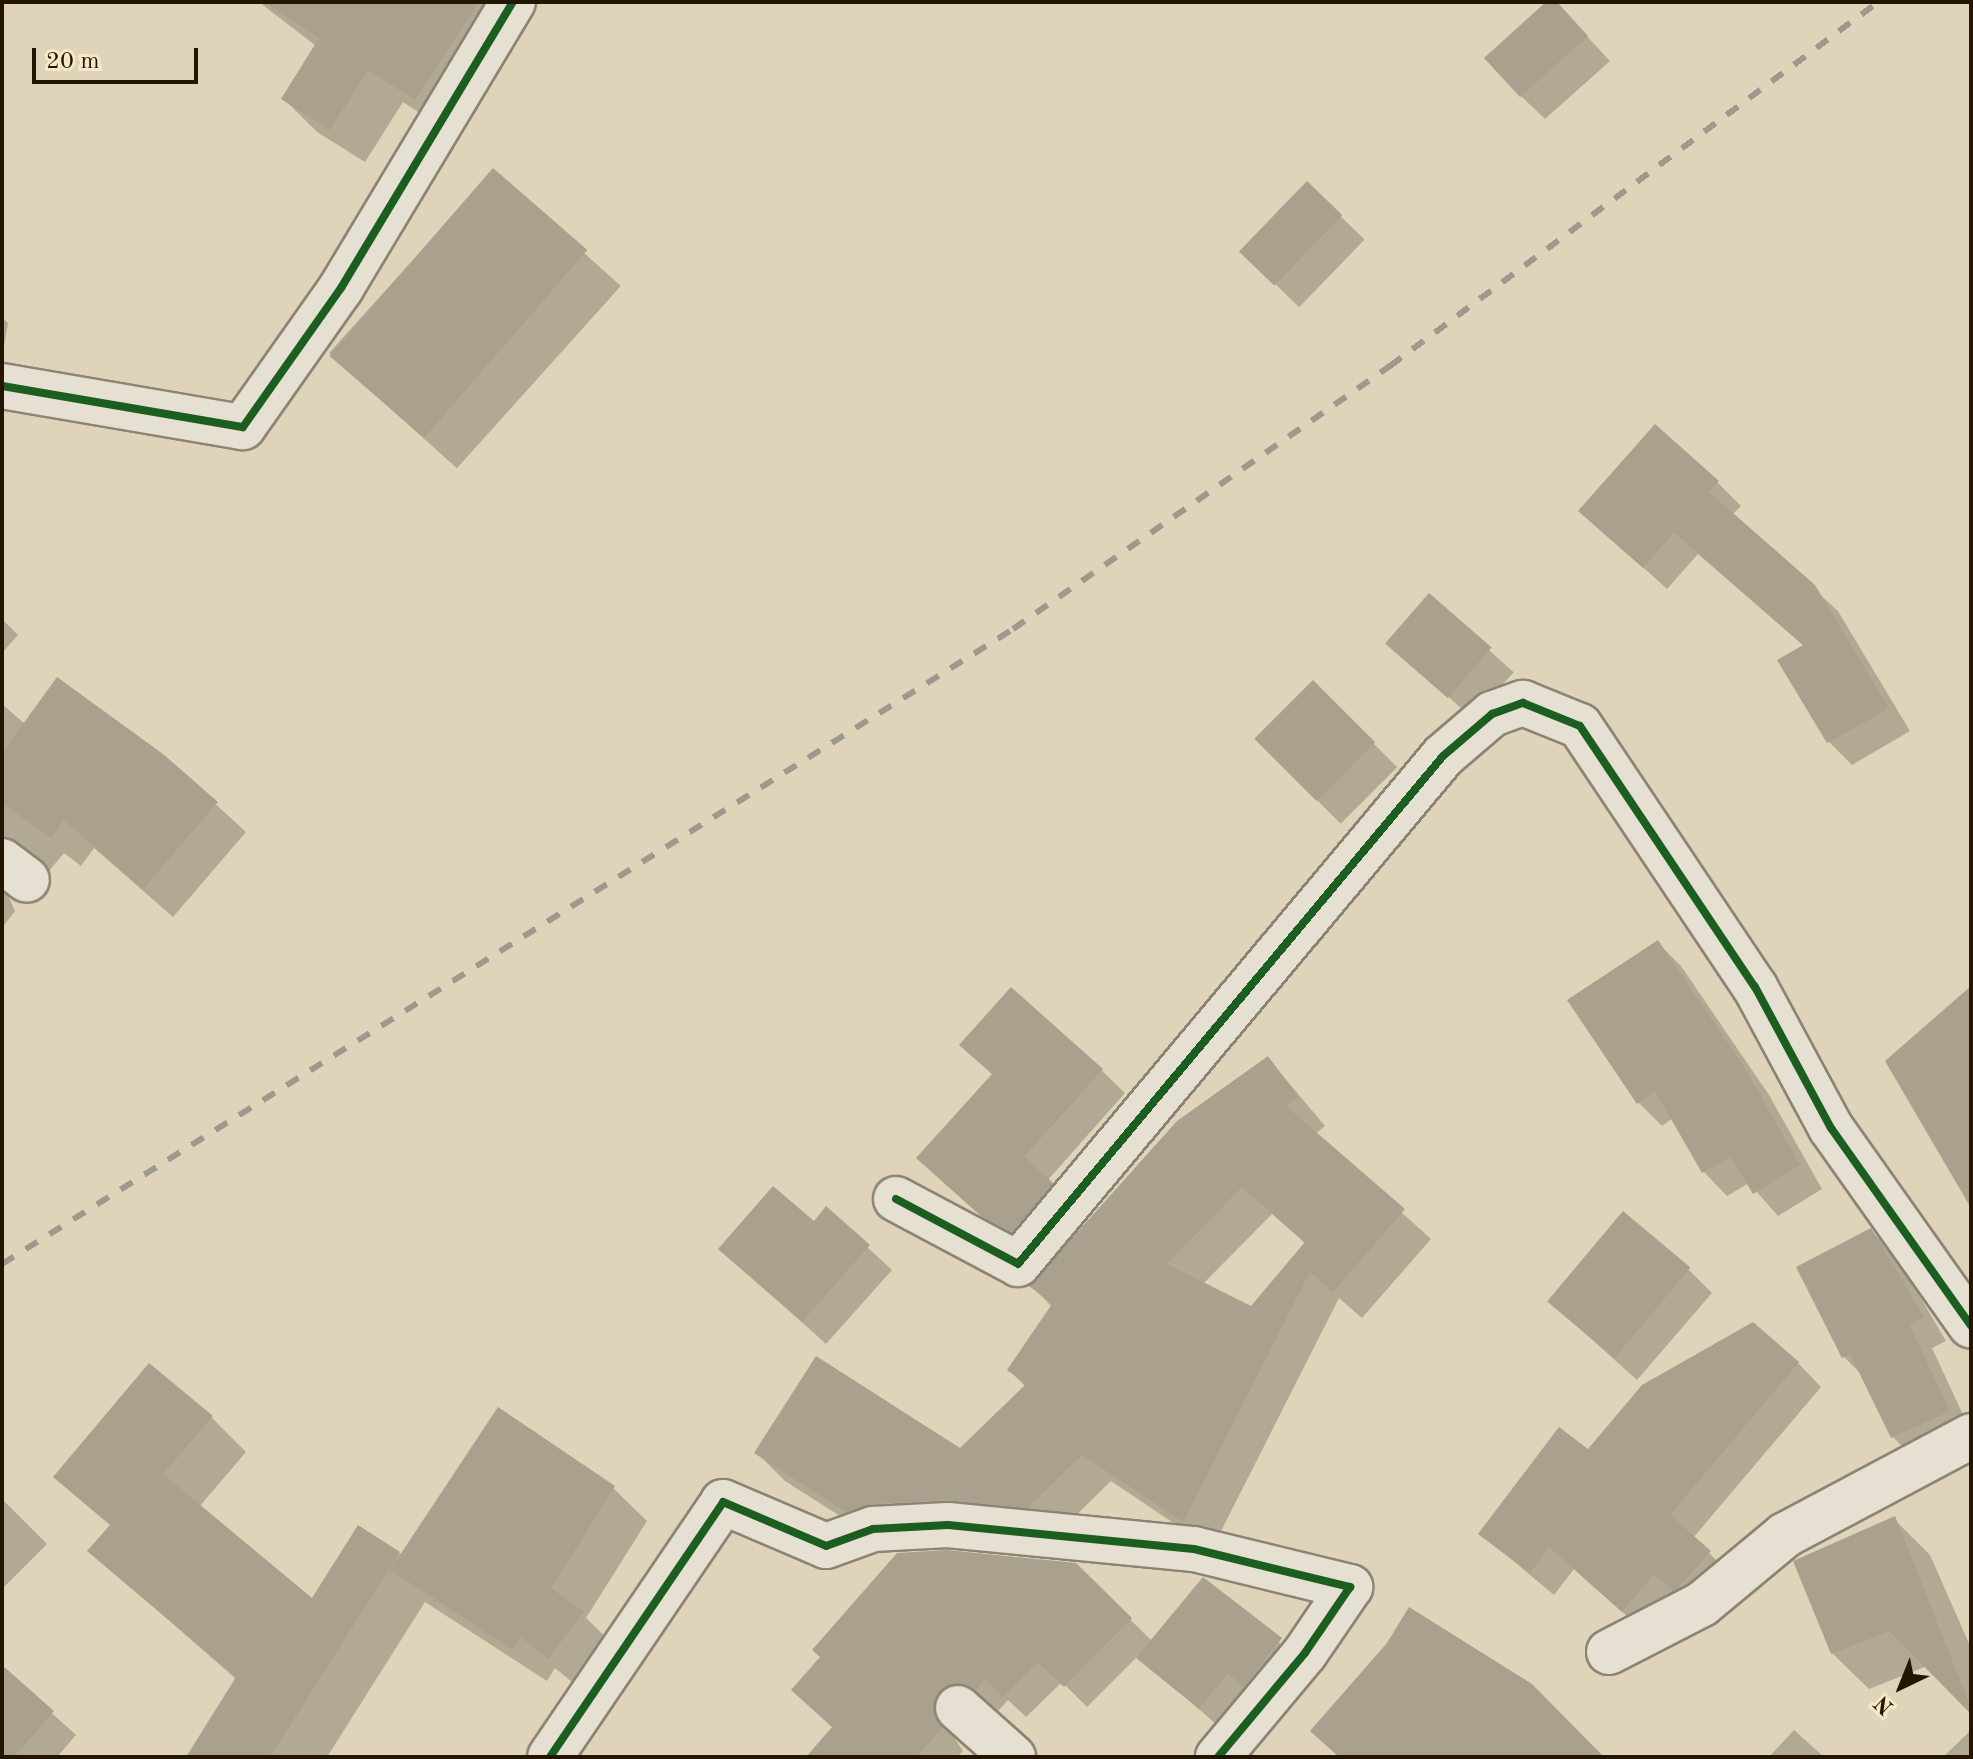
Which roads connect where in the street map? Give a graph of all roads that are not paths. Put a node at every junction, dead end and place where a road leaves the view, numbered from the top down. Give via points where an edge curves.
1 (513, 2) edge
2 (2, 386) edge
3 (896, 1199) dead end
4 (1969, 1319) edge
5 (1971, 1436) edge
6 (1609, 1652) dead end
7 (958, 1708) dead end
8 (550, 1757) edge
9 (1013, 1757) edge
10 (1218, 1757) edge

1 - 2 street via 341,288 243,427
3 - 4 street via 1018,1264 1443,756 1492,714 1523,703 1580,726 1755,987 1831,1128
5 - 6 street via 1785,1535 1702,1604
7 - 9 street
8 - 10 street via 723,1502 826,1546 873,1529 948,1525 1194,1549 1350,1587 1305,1653

